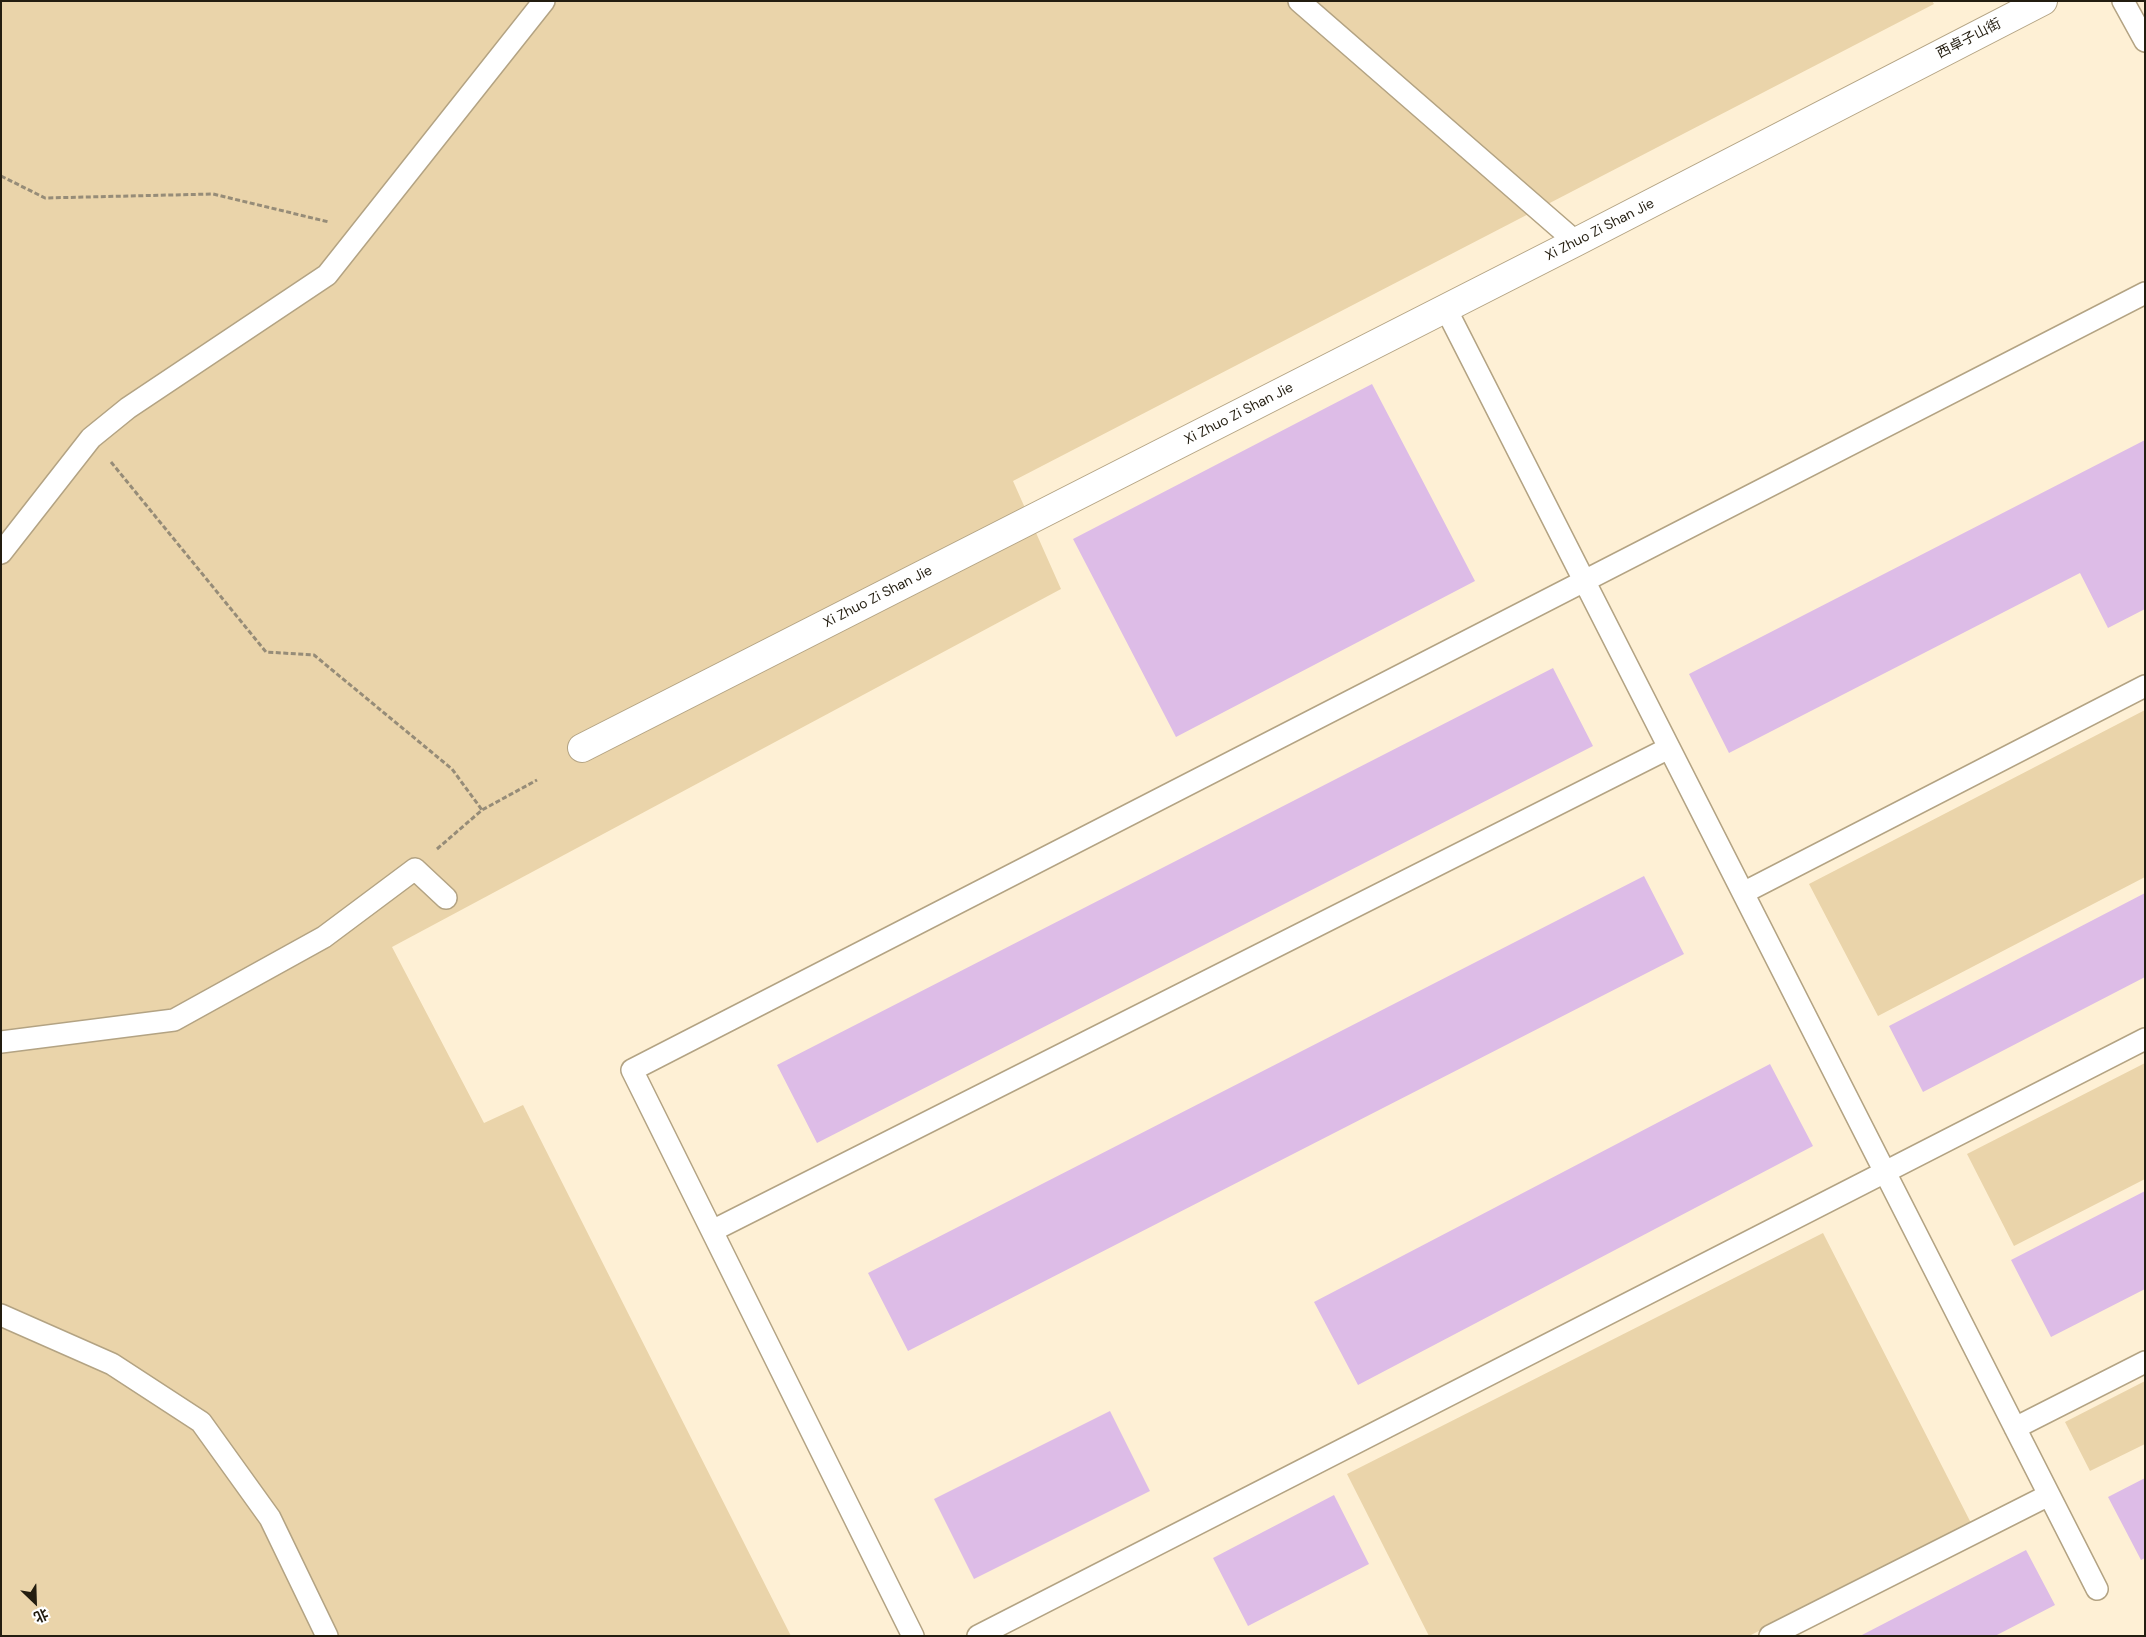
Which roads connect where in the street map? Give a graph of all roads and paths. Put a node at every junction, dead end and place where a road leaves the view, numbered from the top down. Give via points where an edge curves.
1 (544, 1) edge
2 (1299, 1) edge
3 (2043, 1) edge
4 (2124, 1) edge
5 (2145, 41) edge
6 (1895, 77) joint
7 (1, 176) edge
8 (363, 230) junction
9 (1576, 242) junction
10 (2145, 293) edge
11 (1446, 309) junction
12 (91, 438) junction
13 (1, 553) edge
14 (1584, 580) junction
15 (2145, 686) edge
16 (582, 748) dead end
17 (1669, 748) junction
18 (537, 780) dead end
19 (482, 810) junction
20 (415, 869) junction
21 (1743, 893) junction
22 (446, 898) dead end
23 (2145, 1039) edge
24 (1, 1042) edge
25 (1885, 1172) junction
26 (712, 1231) junction
27 (1, 1315) edge
28 (2145, 1362) edge
29 (2015, 1428) junction
30 (2049, 1495) junction
31 (2097, 1589) dead end
32 (327, 1636) edge
33 (914, 1636) edge
34 (978, 1636) edge
35 (1770, 1636) edge

1 - 8 lane
2 - 9 lane
3 - 6 street, 西卓子山街
4 - 5 lane
6 - 9 street, Xi Zhuo Zi Shan Jie
7 - 8 path via 45,198 213,194
8 - 12 lane via 327,275 128,408
9 - 11 street, Xi Zhuo Zi Shan Jie
10 - 14 lane
11 - 14 lane
11 - 16 street, Xi Zhuo Zi Shan Jie
12 - 13 lane
12 - 19 path via 266,652 314,655 452,769
14 - 17 lane
14 - 26 lane via 632,1070
15 - 21 lane
17 - 21 lane
17 - 26 lane
18 - 19 path
19 - 20 path
20 - 22 lane
20 - 24 lane via 324,937 174,1020
21 - 25 lane
23 - 25 lane
25 - 29 lane
25 - 34 lane
26 - 33 lane
27 - 32 lane via 112,1364 201,1422 270,1518
28 - 29 lane
29 - 30 lane
30 - 31 lane
30 - 35 lane

